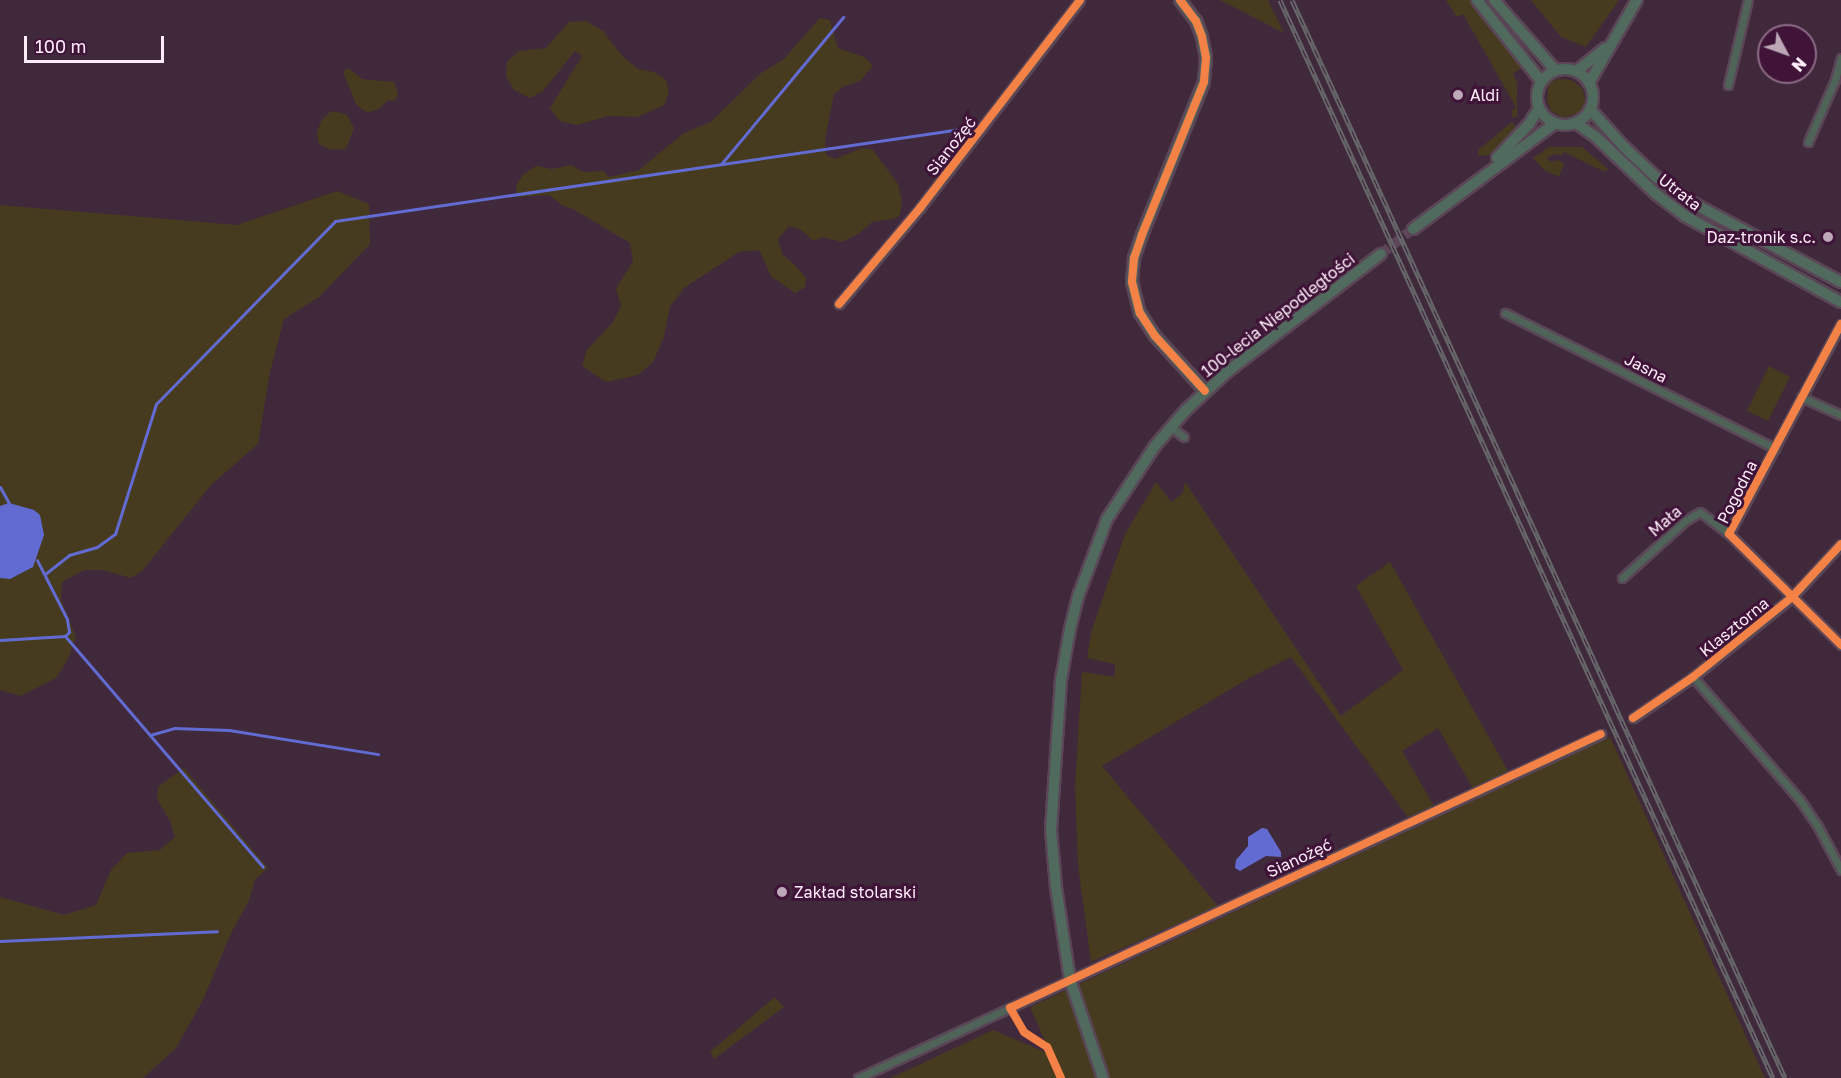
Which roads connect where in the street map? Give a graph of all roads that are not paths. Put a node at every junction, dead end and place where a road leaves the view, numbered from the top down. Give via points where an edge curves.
1 (1080, 0) edge
2 (1180, 0) edge
3 (1477, 0) edge
4 (1494, 0) edge
5 (1637, 0) edge
6 (1748, 0) edge
7 (1611, 42) junction
8 (1841, 58) edge
9 (1555, 70) junction
10 (1577, 71) junction
11 (1541, 81) junction
12 (1589, 83) junction
13 (1728, 86) dead end
14 (1539, 108) junction
15 (1590, 109) junction
16 (1555, 123) junction
17 (1576, 123) junction
18 (1808, 142) dead end
19 (1462, 191) junction
20 (1413, 229) tunnel mouth
21 (1381, 254) tunnel mouth
22 (1841, 282) edge
23 (1841, 302) edge
24 (839, 303) dead end
25 (1505, 313) dead end
26 (1841, 324) edge
27 (1204, 391) junction
28 (1801, 397) junction
29 (1841, 415) edge
30 (1171, 427) junction
31 (1184, 437) dead end
32 (1775, 448) junction
33 (1729, 534) junction
34 (1841, 544) edge
35 (1622, 578) dead end
36 (1792, 597) junction
37 (1841, 645) edge
38 (1693, 677) junction
39 (1633, 718) dead end
40 (1601, 734) dead end
41 (1841, 870) edge
42 (1070, 980) junction
43 (858, 1078) edge
44 (1103, 1078) edge

1 - 24 street, Sianożęć via 920,208
2 - 27 main road via 1196,21 1202,37 1206,58 1204,82 1142,235 1134,258 1132,282 1140,313 1155,336
3 - 11 main road
4 - 9 main road
5 - 7 main road
6 - 13 street
7 - 10 main road
7 - 12 main road
8 - 18 street
9 - 10 main road
9 - 11 main road
10 - 12 main road
11 - 14 main road via 1536,96
12 - 15 main road via 1593,100
14 - 16 main road
14 - 19 main road via 1505,150
15 - 17 main road
15 - 22 main road, Utrata via 1656,177 1689,201
16 - 17 main road
16 - 19 main road
17 - 23 main road, Utrata via 1685,216
19 - 20 main road
21 - 27 main road, 100-lecia Niepodległości
25 - 32 street, Jasna
26 - 28 street, Pogodna
27 - 30 main road, 100-lecia Niepodległości
28 - 29 street
28 - 32 street, Pogodna
30 - 31 street
30 - 42 main road, 100-lecia Niepodległości via 1107,519 1079,594 1064,661 1051,830
32 - 33 street, Pogodna
33 - 35 street, Mała via 1700,512
33 - 36 street, Pogodna
34 - 36 street, Klasztorna
36 - 37 street, Pogodna
36 - 38 street, Klasztorna
38 - 39 street
38 - 41 street, Klasztorna via 1800,800
40 - 42 street, Sianożęć
42 - 43 street, Sianożęć
42 - 44 main road, 100-lecia Niepodległości

